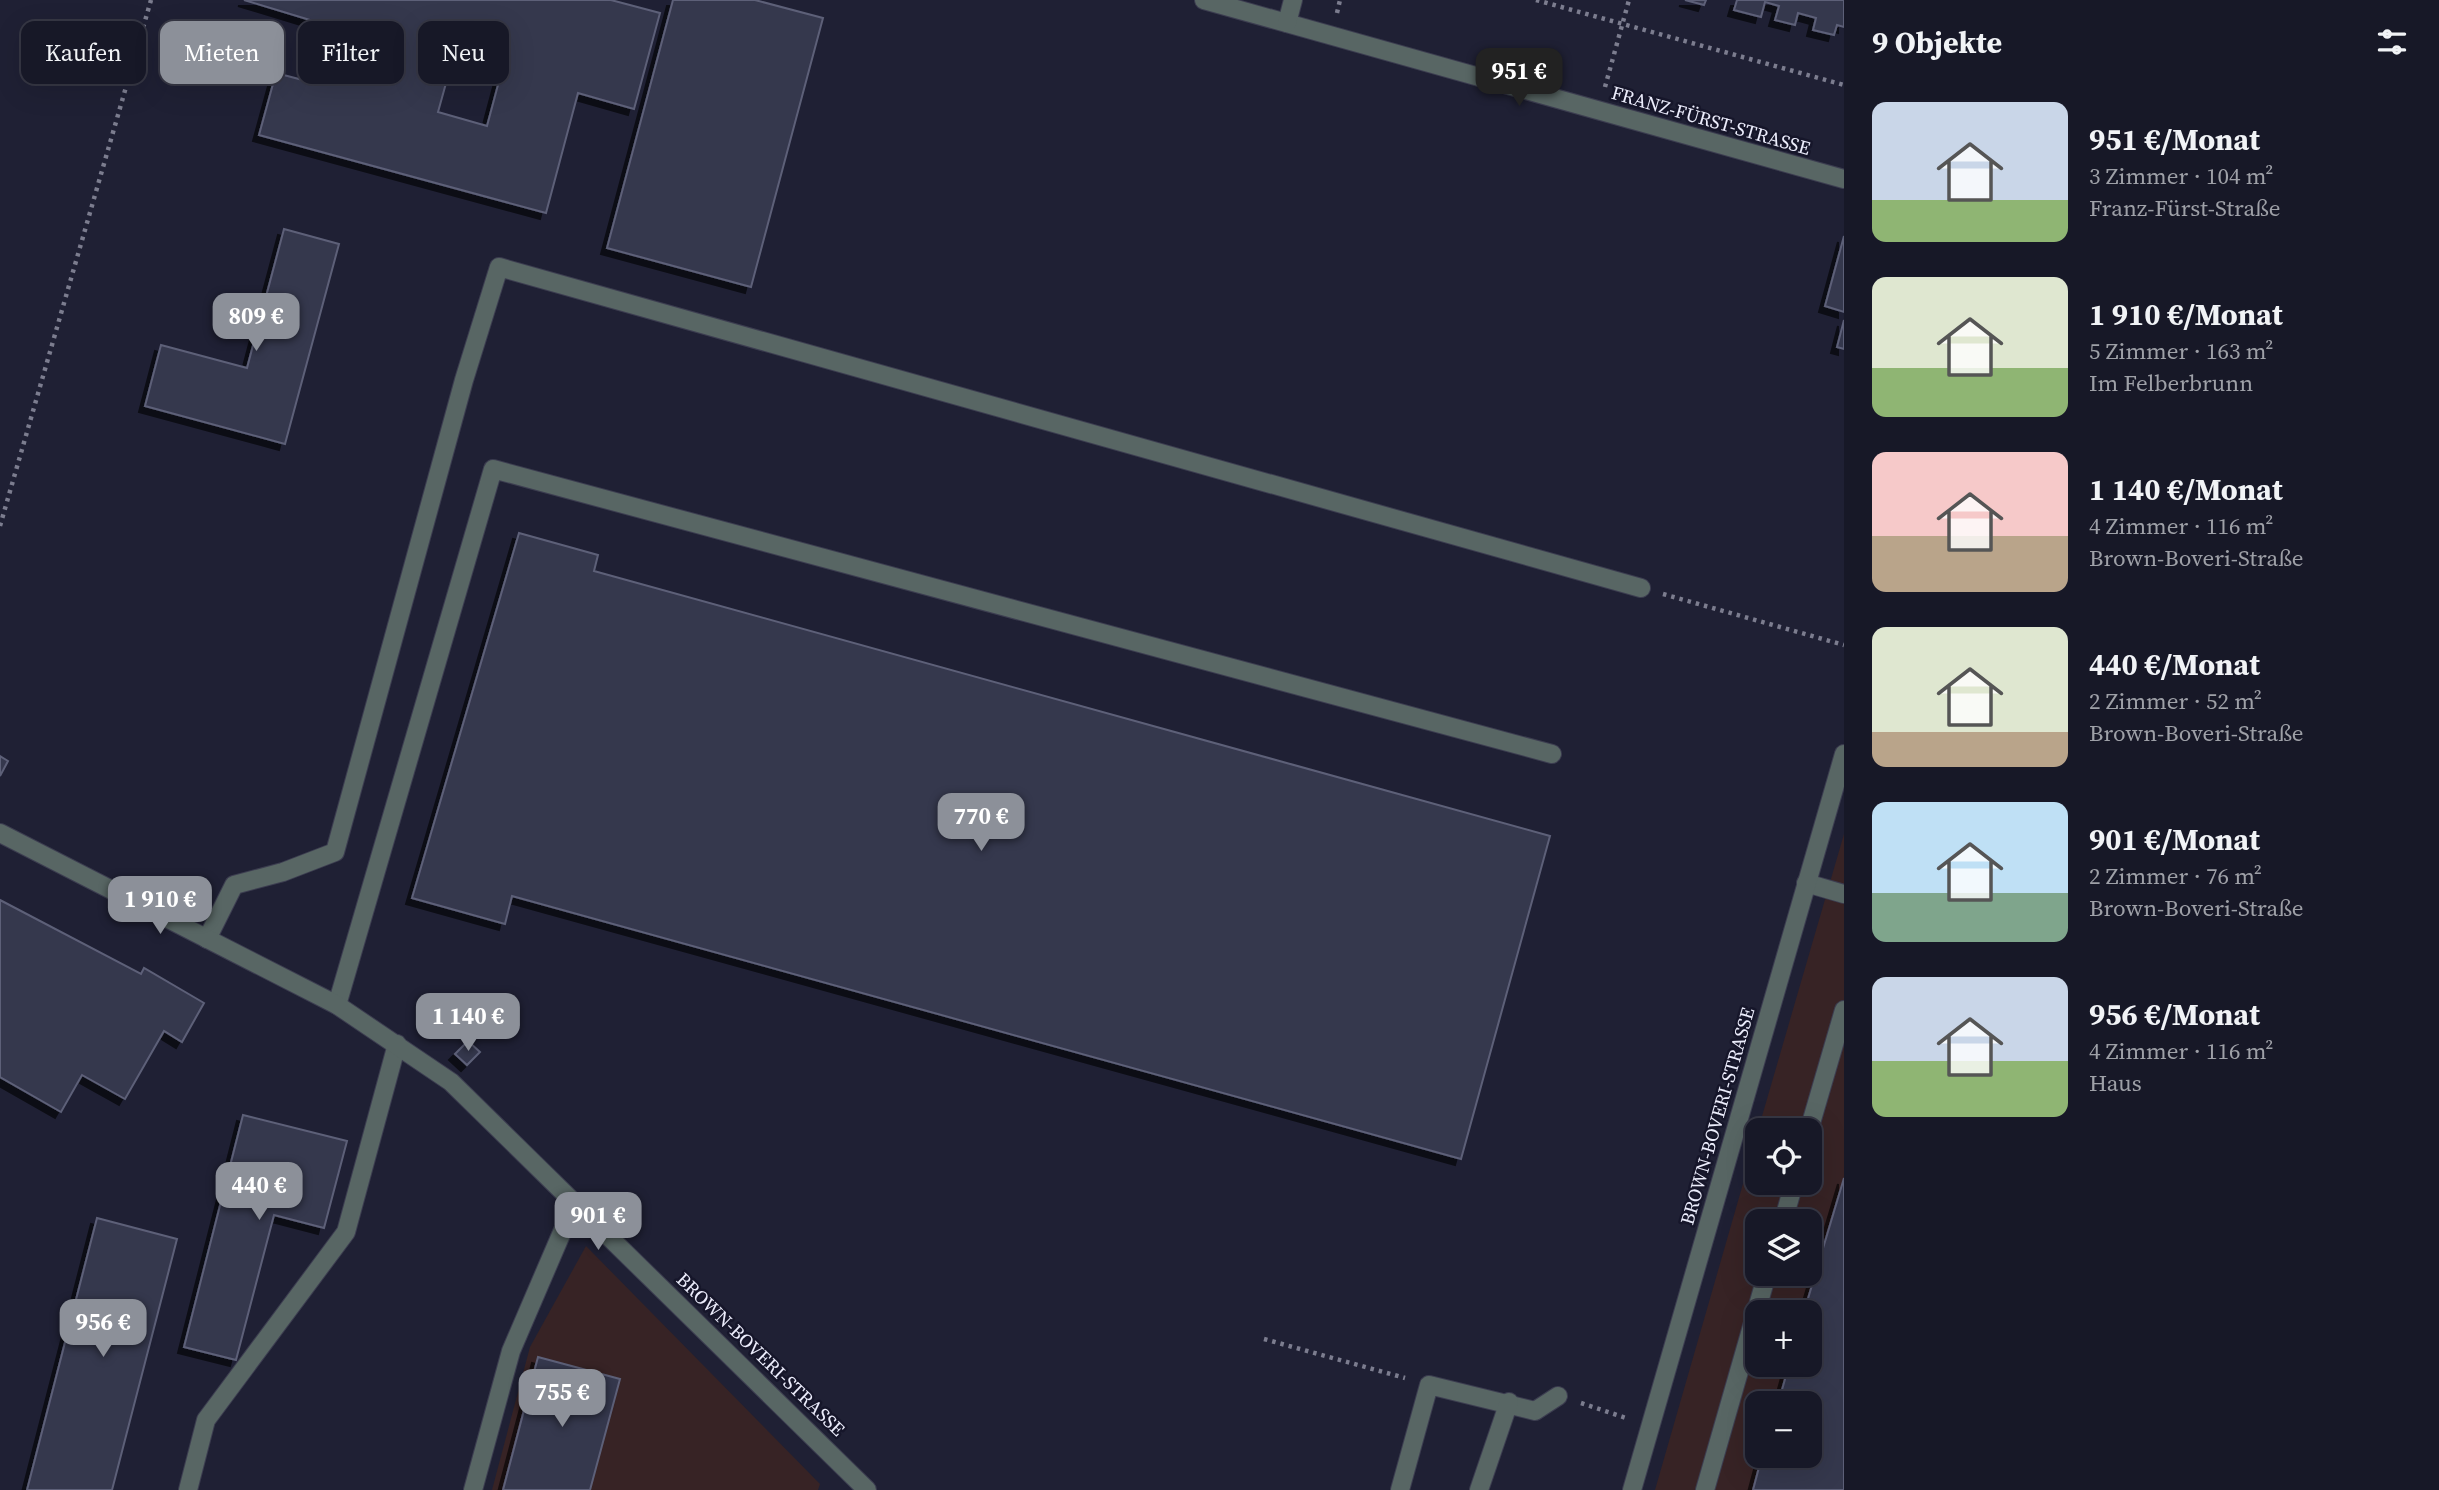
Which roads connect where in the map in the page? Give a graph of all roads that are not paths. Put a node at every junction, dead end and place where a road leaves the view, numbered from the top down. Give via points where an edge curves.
1 (1204, 0) edge
2 (1293, 0) edge
3 (1287, 23) junction
4 (1844, 178) edge
5 (1641, 587) road end
6 (1552, 754) dead end
7 (1844, 754) edge
8 (0, 833) edge
9 (1806, 883) junction
10 (1844, 894) edge
11 (207, 939) junction
12 (337, 1005) junction
13 (1844, 1010) edge
14 (397, 1044) junction
15 (1812, 1118) edge
16 (575, 1202) junction
17 (1764, 1286) edge
18 (1558, 1396) road end
19 (1509, 1402) junction
20 (1406, 1489) edge
21 (188, 1490) edge
22 (473, 1490) edge
23 (867, 1490) edge
24 (1479, 1490) edge
25 (1632, 1490) edge
26 (1705, 1490) edge

1 - 3 street, FRANZ-FÜRST-STRASSE
2 - 3 street
3 - 4 street, FRANZ-FÜRST-STRASSE
5 - 11 street via 499,267 335,852 234,885
6 - 12 street via 493,468
7 - 9 street, BROWN-BOVERI-STRASSE
8 - 11 street, BROWN-BOVERI-STRASSE
9 - 10 street
9 - 25 street, BROWN-BOVERI-STRASSE
11 - 12 street, BROWN-BOVERI-STRASSE
12 - 14 street, BROWN-BOVERI-STRASSE
13 - 15 street
14 - 16 street, BROWN-BOVERI-STRASSE via 451,1082
14 - 21 street via 346,1231 206,1420
16 - 22 street via 511,1350
16 - 23 street, BROWN-BOVERI-STRASSE
17 - 26 street
18 - 19 street via 1535,1411
19 - 20 street via 1429,1385
19 - 24 street

